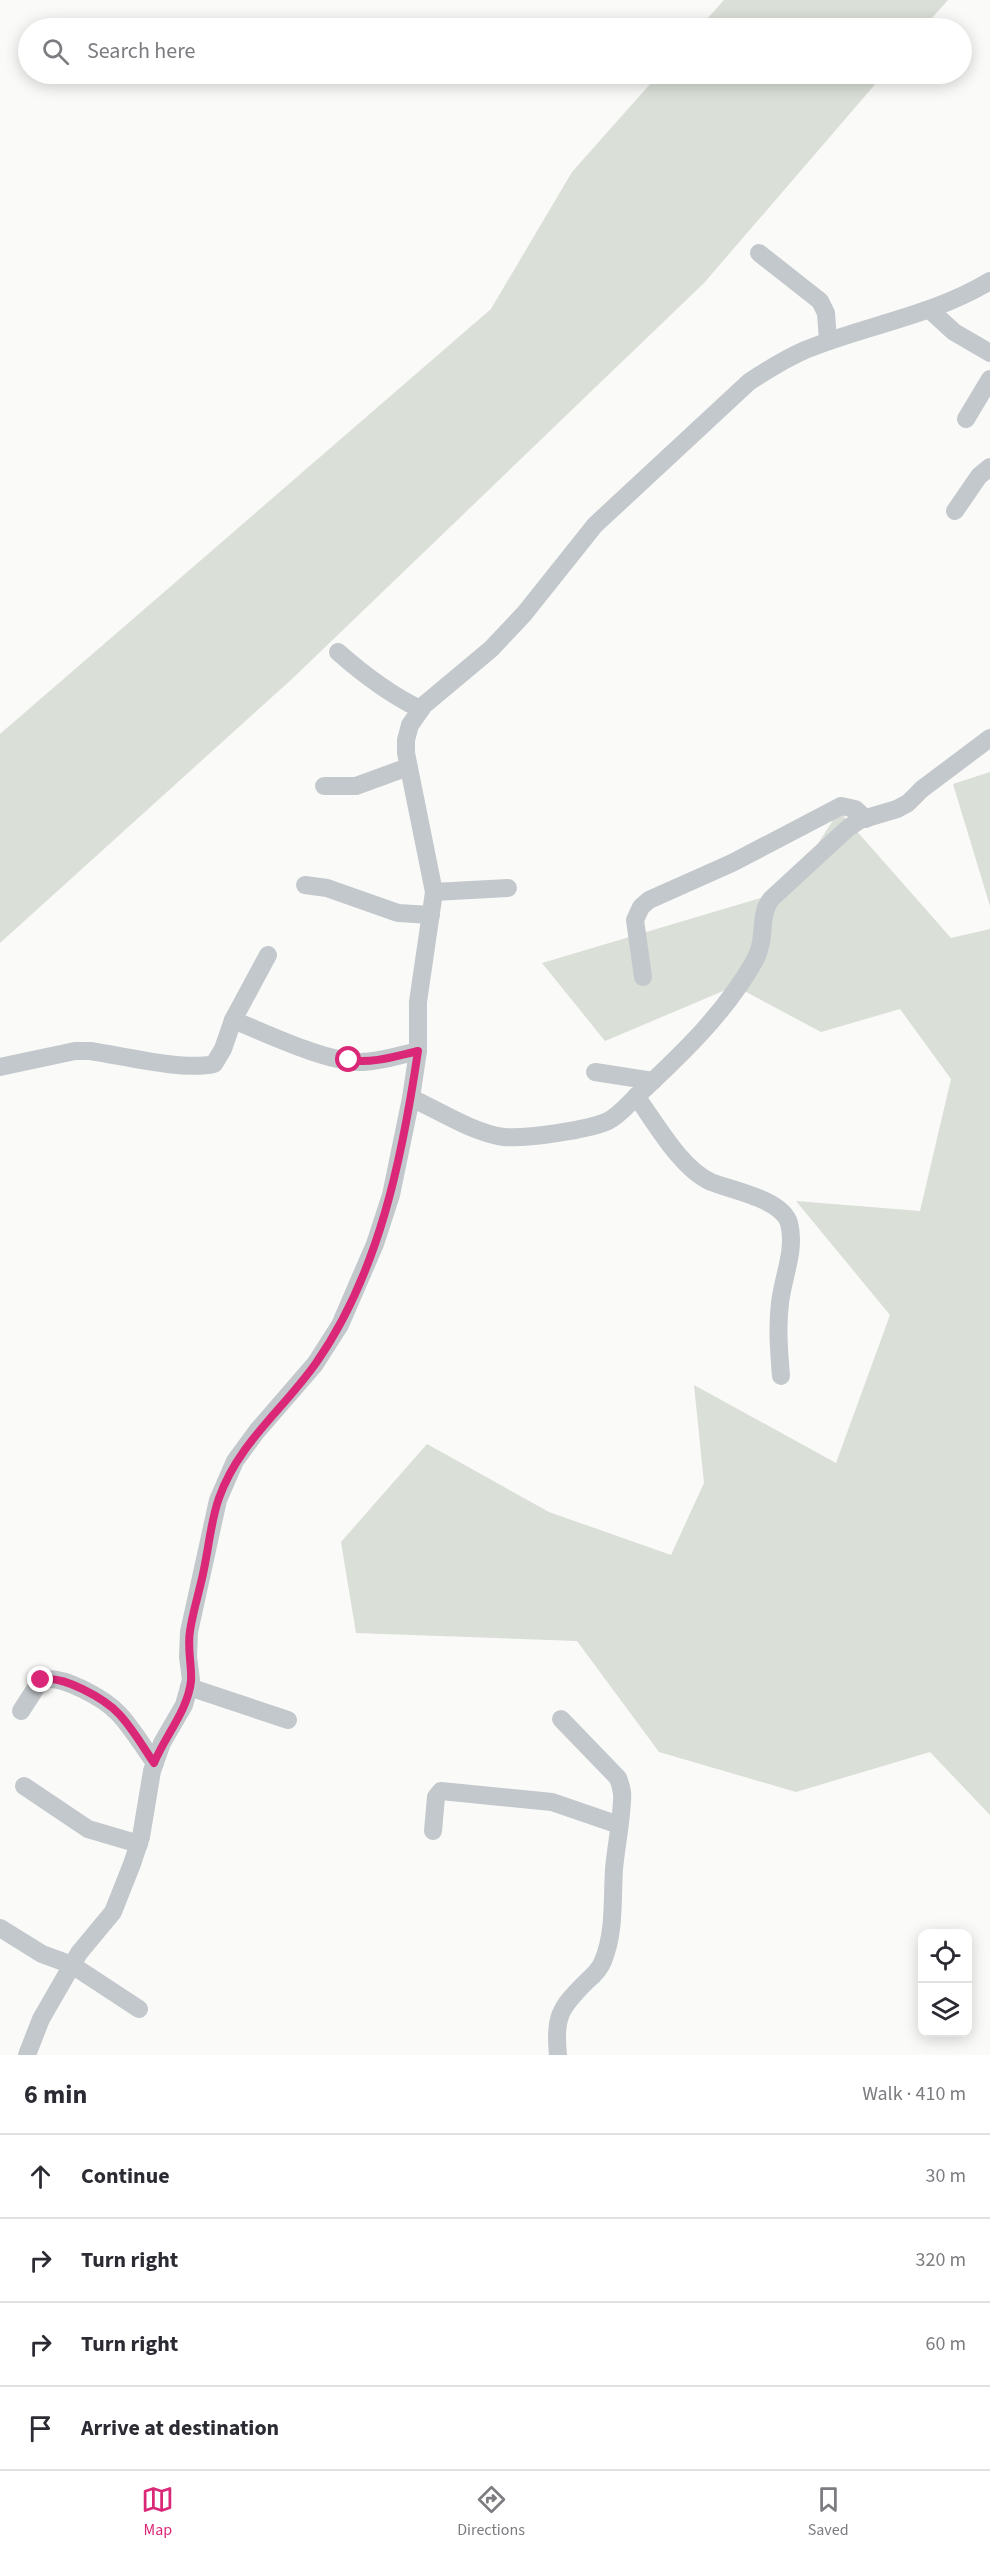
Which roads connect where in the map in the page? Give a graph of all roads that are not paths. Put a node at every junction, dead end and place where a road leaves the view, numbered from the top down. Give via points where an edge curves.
1 (759, 252) dead end
2 (990, 281) edge
3 (930, 310) junction
4 (828, 341) junction
5 (990, 353) edge
6 (990, 378) edge
7 (966, 419) dead end
8 (990, 467) edge
9 (955, 511) dead end
10 (338, 652) dead end
11 (420, 709) junction
12 (990, 738) edge
13 (408, 767) junction
14 (324, 786) dead end
15 (866, 819) junction
16 (305, 885) dead end
17 (508, 888) dead end
18 (434, 892) junction
19 (431, 915) junction
20 (268, 955) dead end
21 (643, 977) dead end
22 (233, 1020) junction
23 (418, 1051) junction
24 (0, 1067) edge
25 (595, 1072) dead end
26 (653, 1081) junction
27 (636, 1096) junction
28 (411, 1098) junction
29 (781, 1376) dead end
30 (189, 1687) junction
31 (21, 1711) dead end
32 (561, 1719) dead end
33 (288, 1720) dead end
34 (154, 1763) junction
35 (24, 1786) dead end
36 (619, 1825) junction
37 (433, 1831) dead end
38 (139, 1844) junction
39 (0, 1928) edge
40 (72, 1965) junction
41 (139, 2009) dead end
42 (27, 2055) edge
43 (558, 2055) edge

1 - 4 street via 820,301 826,313
2 - 3 street
3 - 4 street
3 - 5 street via 954,332
4 - 11 street via 749,382 595,525 491,649
6 - 7 street
8 - 9 street via 979,476
10 - 11 street via 386,690
11 - 13 street via 406,740
12 - 15 street via 908,803
13 - 14 street via 356,786
13 - 18 street
15 - 21 street via 855,809 841,806 732,863 649,900 634,920
15 - 26 street via 848,828 771,899 764,912 764,938 742,980 706,1029
16 - 19 street via 327,888 398,913
17 - 18 street
18 - 19 street
19 - 23 street via 418,1002
20 - 22 street
22 - 23 street via 308,1049 360,1062
22 - 24 street via 214,1064 203,1066 75,1050
23 - 28 street
25 - 26 street
26 - 27 street
27 - 28 street via 621,1112 597,1125 510,1137 476,1129
27 - 29 street via 671,1146 701,1177 785,1213 792,1250 782,1286 777,1328
28 - 30 street via 391,1195 375,1244 340,1325 315,1364 235,1461 218,1500 189,1632
30 - 33 street
30 - 34 street
31 - 34 street via 41,1680 57,1679 75,1686 118,1713
32 - 36 street via 618,1778 622,1788
34 - 38 street
35 - 38 street via 88,1829
36 - 37 street via 552,1802 441,1791 436,1797
36 - 43 street via 610,1934 603,1962 561,2011 557,2025
38 - 40 street via 113,1912
39 - 40 street via 42,1954
40 - 41 street
40 - 42 street via 41,2019

